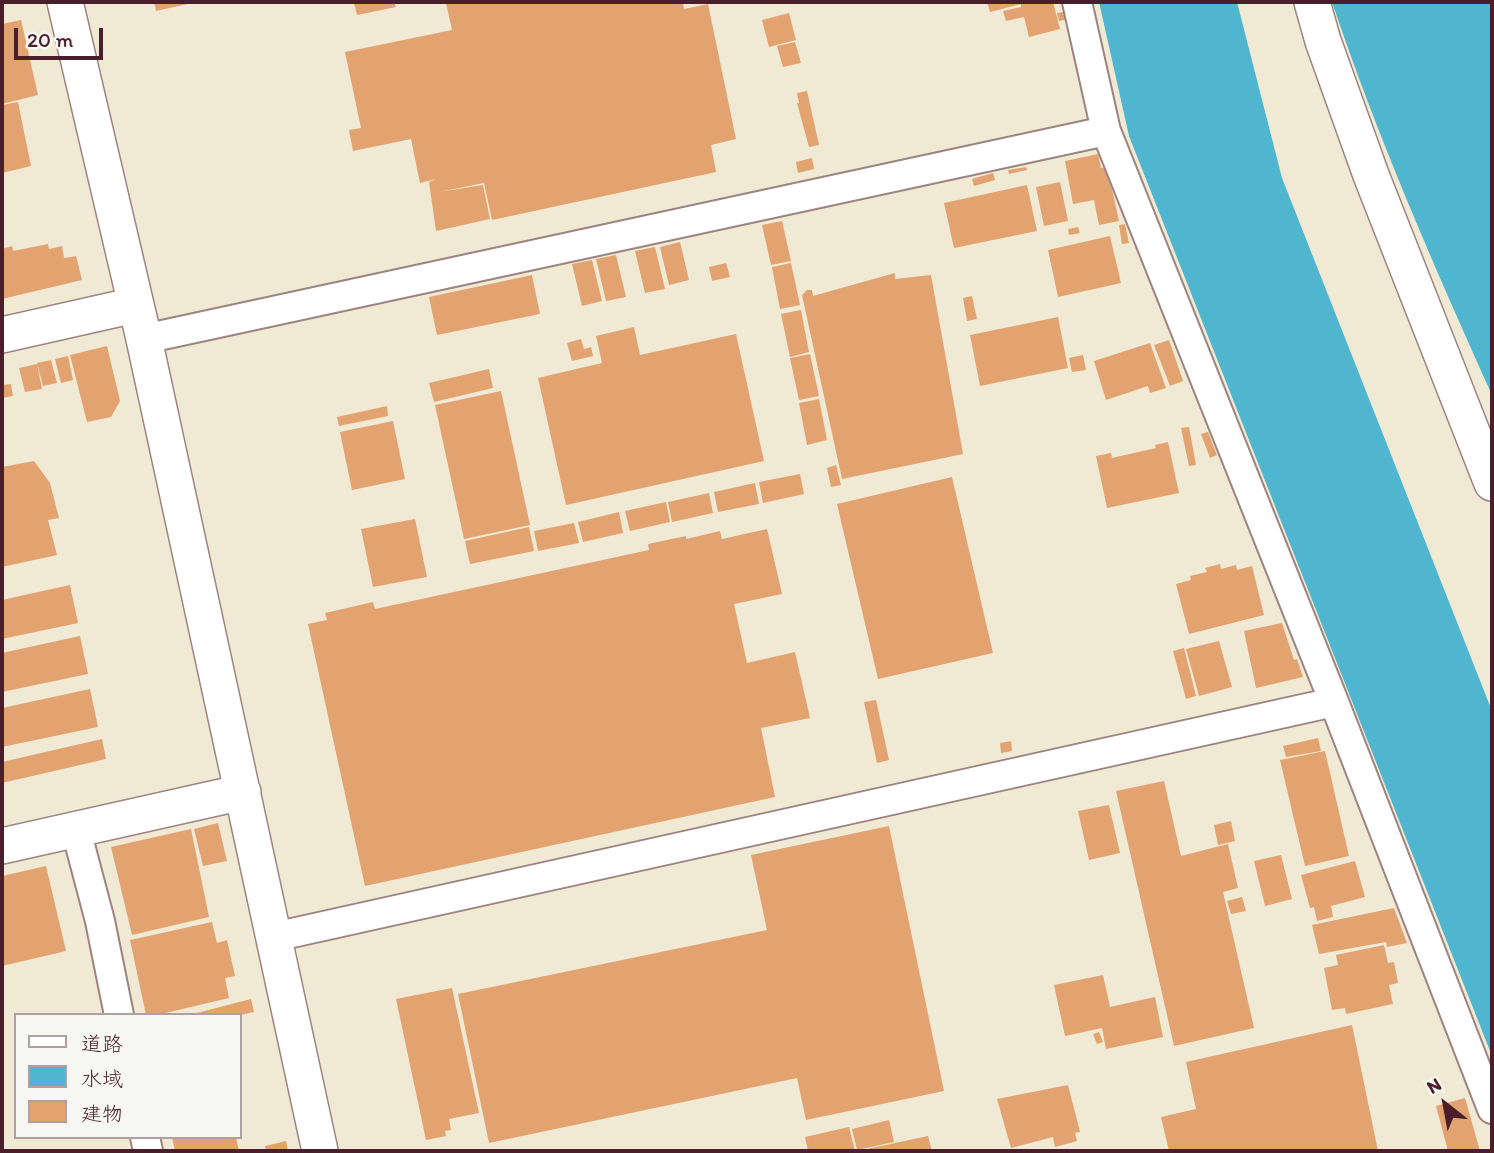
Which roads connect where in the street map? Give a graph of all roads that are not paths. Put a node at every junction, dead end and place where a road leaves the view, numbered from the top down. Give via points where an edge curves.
1 (65, 2) edge
2 (1077, 2) edge
3 (1312, 2) edge
4 (1106, 131) junction
5 (135, 305) junction
6 (2, 335) edge
7 (144, 339) junction
8 (1492, 483) edge
9 (1334, 702) junction
10 (243, 792) junction
11 (76, 830) junction
12 (2, 846) edge
13 (274, 937) junction
14 (120, 1013) edge
15 (1492, 1109) edge
16 (320, 1151) edge

1 - 5 street
2 - 4 street
3 - 8 street via 1371,175
4 - 7 street
4 - 9 street
5 - 6 street
5 - 7 street
7 - 10 street
9 - 13 street
9 - 15 street
10 - 11 street
10 - 13 street
11 - 12 street
11 - 14 street
13 - 16 street

